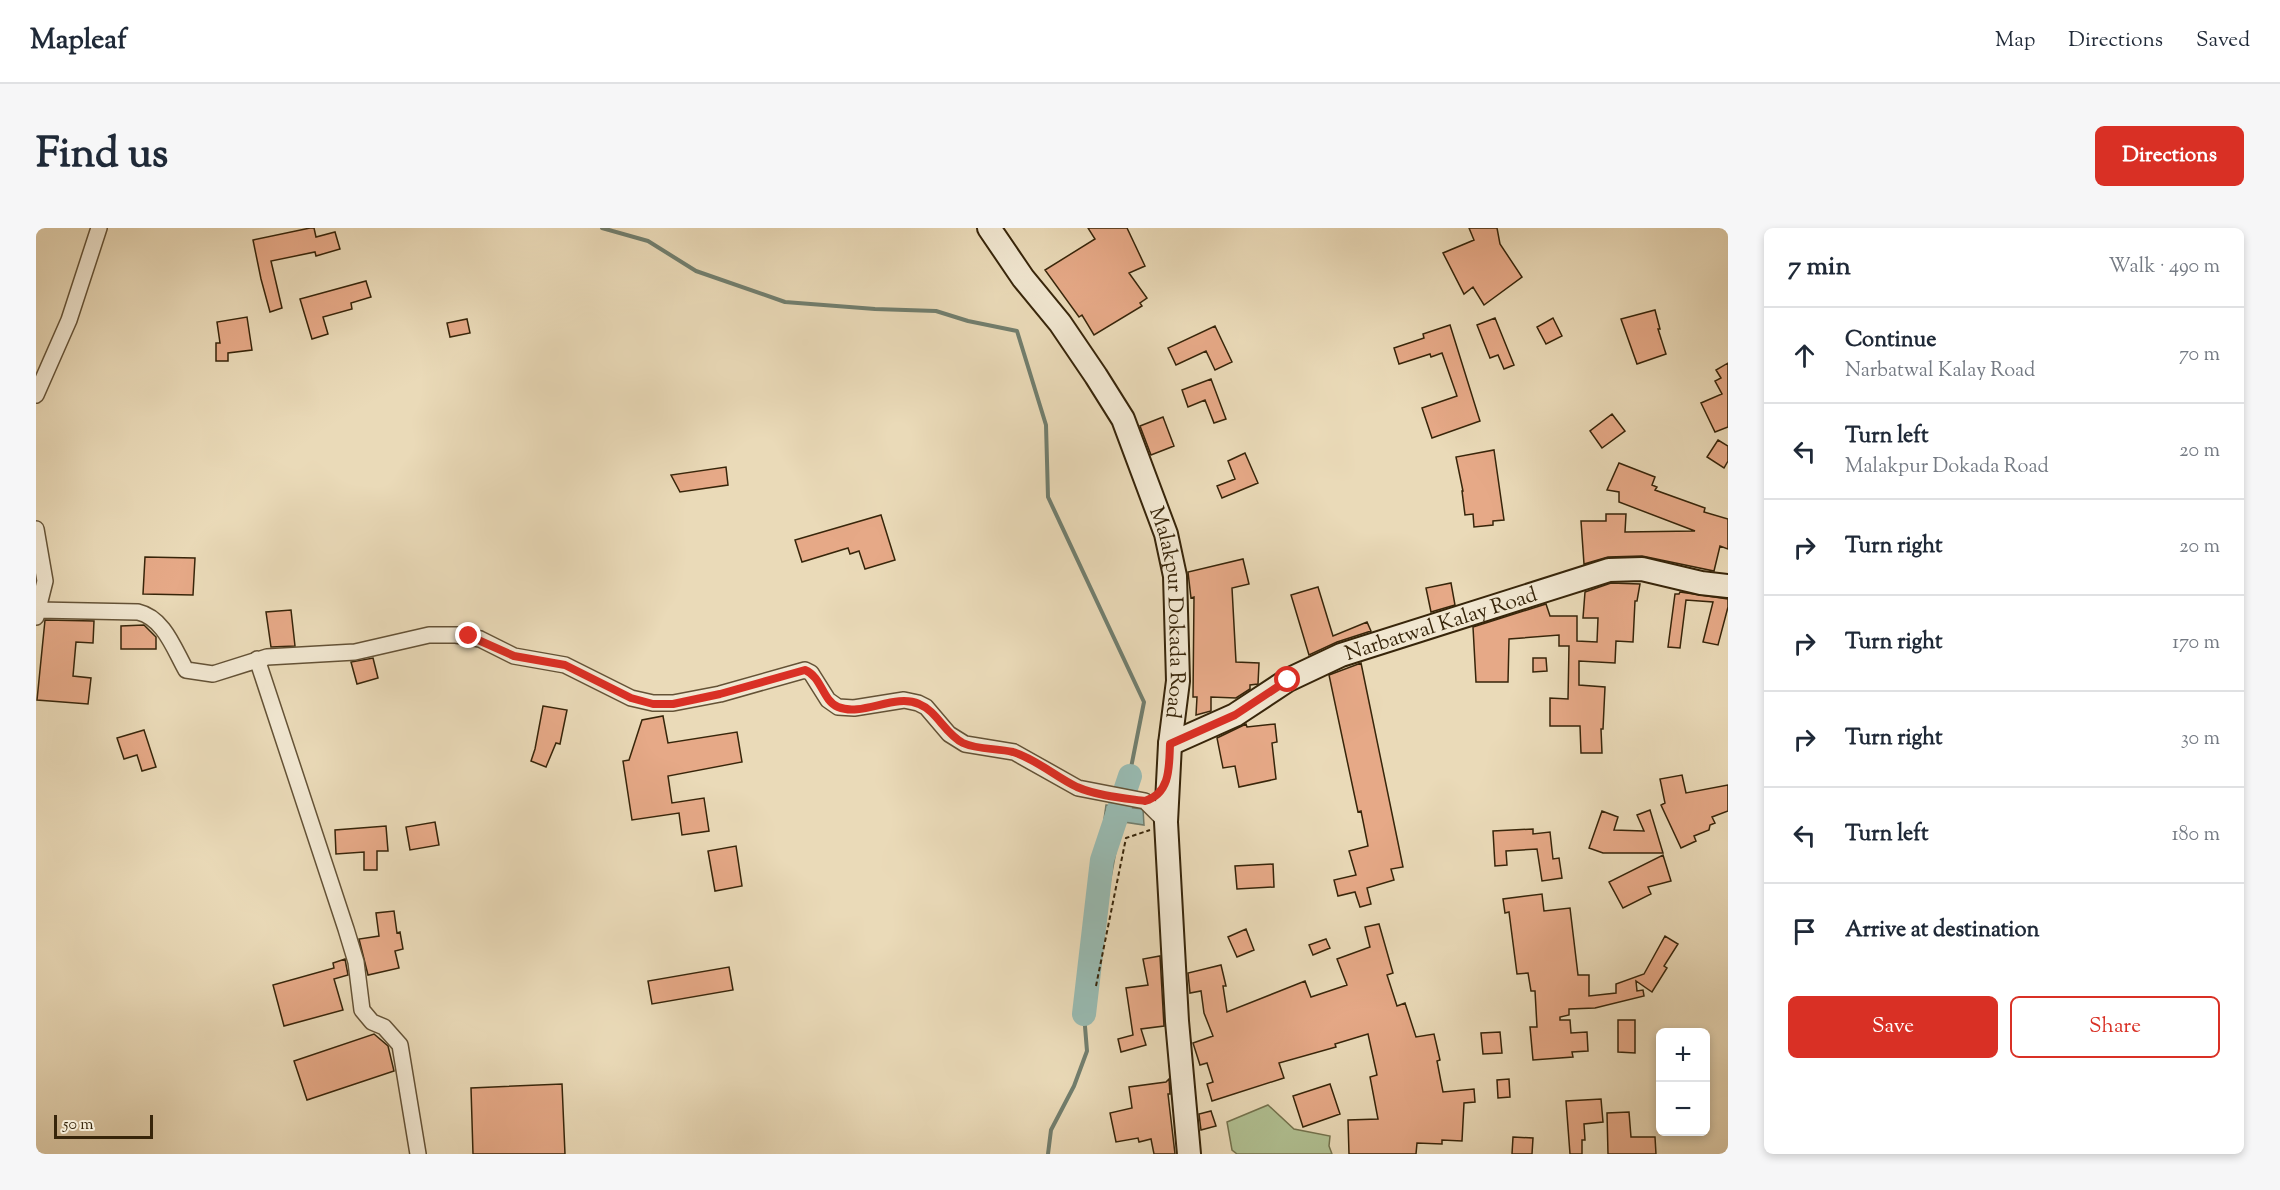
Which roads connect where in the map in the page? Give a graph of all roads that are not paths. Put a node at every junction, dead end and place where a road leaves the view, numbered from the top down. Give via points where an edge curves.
1 (99, 228) edge
2 (989, 228) edge
3 (36, 394) edge
4 (36, 529) edge
5 (1728, 586) edge
6 (37, 614) edge
7 (257, 659) junction
8 (1170, 744) junction
9 (1168, 780) junction
10 (1145, 801) junction
11 (1166, 823) junction
12 (418, 1154) edge
13 (1189, 1154) edge

1 - 3 street via 69,320
2 - 8 street, Malakpur Dokada Road via 1078,349 1123,419 1166,534 1175,576 1178,681
4 - 6 street via 45,581
5 - 8 street, Narbatwal Kalay Road via 1642,569 1609,570 1341,655 1288,680 1235,715
6 - 7 street via 149,615 162,627 186,670 193,672 224,672
7 - 10 street via 354,652 429,635 469,636 514,656 565,665 631,698 653,704 720,694 805,670 838,707 860,708 904,700 918,703 964,744 1014,752 1078,788
7 - 12 street via 356,962 362,1010 400,1045
8 - 9 street, Malakpur Dokada Road
9 - 10 street
9 - 11 street, Malakpur Dokada Road
10 - 11 street
11 - 13 street, Malakpur Dokada Road

